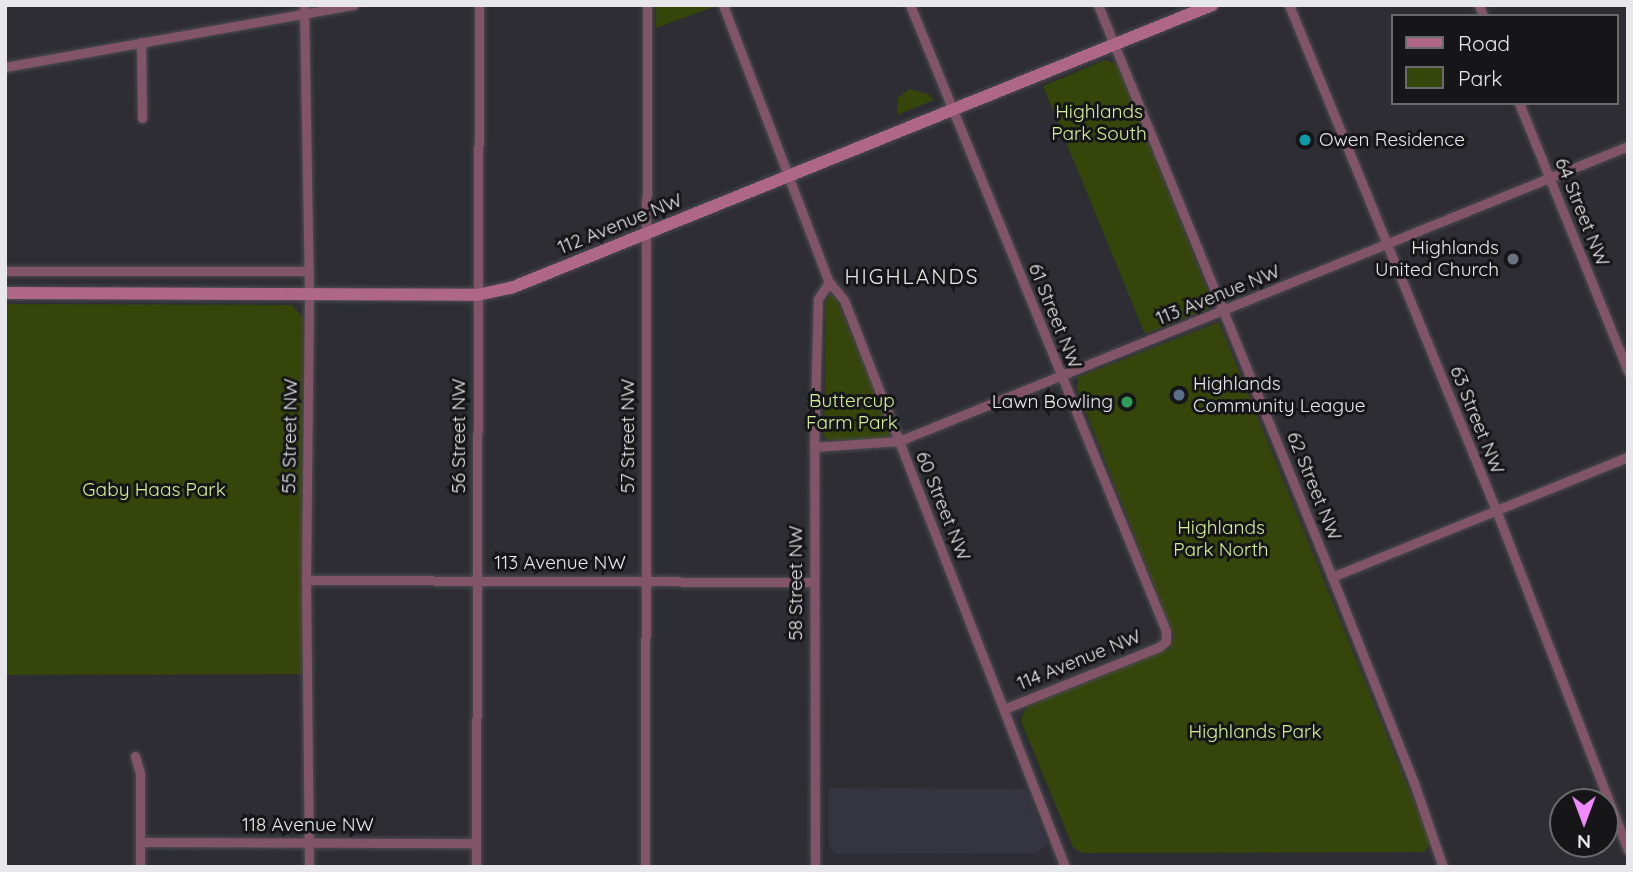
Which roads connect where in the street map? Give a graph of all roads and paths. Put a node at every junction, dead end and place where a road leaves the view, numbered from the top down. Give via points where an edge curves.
1 (354, 5) edge
2 (479, 5) edge
3 (647, 5) edge
4 (723, 5) edge
5 (910, 5) edge
6 (1098, 5) edge
7 (1212, 5) edge
8 (1289, 5) edge
9 (305, 9) edge
10 (141, 42) junction
11 (1115, 45) junction
12 (5, 67) edge
13 (1520, 105) edge
14 (953, 110) junction
15 (142, 118) dead end
16 (1628, 146) edge
17 (791, 176) junction
18 (1549, 178) junction
19 (646, 233) junction
20 (1386, 244) junction
21 (5, 271) edge
22 (309, 271) junction
23 (829, 282) junction
24 (5, 293) edge
25 (309, 294) junction
26 (477, 295) junction
27 (1224, 311) junction
28 (1628, 372) edge
29 (1061, 376) junction
30 (898, 441) junction
31 (814, 447) junction
32 (1628, 457) edge
33 (1496, 510) junction
34 (1332, 577) junction
35 (306, 580) junction
36 (477, 580) junction
37 (646, 581) junction
38 (813, 582) junction
39 (1166, 640) joint
40 (1004, 709) junction
41 (135, 756) dead end
42 (141, 842) junction
43 (308, 842) junction
44 (476, 843) junction
45 (1628, 850) edge
46 (140, 867) edge
47 (309, 867) edge
48 (476, 867) edge
49 (645, 867) edge
50 (815, 867) edge
51 (1065, 867) edge
52 (1443, 867) edge

1 - 9 street
2 - 26 street, 56 Street NW
3 - 19 street, 57 Street NW
4 - 17 street, 60 Street NW
5 - 14 street, 61 Street NW
6 - 11 street, 62 Street NW
7 - 11 main road, 112 Avenue NW
8 - 20 street, 63 Street NW
9 - 10 street
9 - 22 street, 55 Street NW
10 - 12 street
10 - 15 street
11 - 14 main road, 112 Avenue NW
11 - 27 street, 62 Street NW
13 - 18 street, 64 Street NW
14 - 17 main road, 112 Avenue NW
14 - 29 street, 61 Street NW
16 - 18 street, 113 Avenue NW
17 - 19 main road, 112 Avenue NW
17 - 23 street, 60 Street NW
18 - 20 street, 113 Avenue NW
18 - 28 street, 64 Street NW
19 - 26 main road, 112 Avenue NW via 511,288
19 - 37 street, 57 Street NW
20 - 27 street, 113 Avenue NW
20 - 33 street, 63 Street NW
21 - 22 street
22 - 25 street, 55 Street NW
23 - 30 street, 60 Street NW via 844,300
23 - 31 street, 58 Street NW via 818,299
24 - 25 main road, 112 Avenue NW
25 - 26 main road, 112 Avenue NW
25 - 35 street, 55 Street NW
26 - 36 street, 56 Street NW
27 - 29 street, 113 Avenue NW
27 - 34 street, 62 Street NW
29 - 30 street, 113 Avenue NW
29 - 39 street, 61 Street NW
30 - 31 street, 113 Avenue NW
30 - 40 street, 60 Street NW
31 - 38 street, 58 Street NW
32 - 33 street
33 - 34 street
33 - 45 street, 63 Street NW
34 - 52 street, 62 Street NW
35 - 36 street, 113 Avenue NW
35 - 43 street, 55 Street NW
36 - 37 street, 113 Avenue NW
36 - 44 street, 56 Street NW
37 - 38 street, 113 Avenue NW
37 - 49 street, 57 Street NW
38 - 50 street, 58 Street NW
39 - 40 street, 114 Avenue NW via 1159,647
40 - 51 street, 60 Street NW
41 - 42 street via 140,773
42 - 43 street, 118 Avenue NW
42 - 46 street
43 - 44 street, 118 Avenue NW
43 - 47 street, 55 Street NW
44 - 48 street, 56 Street NW

